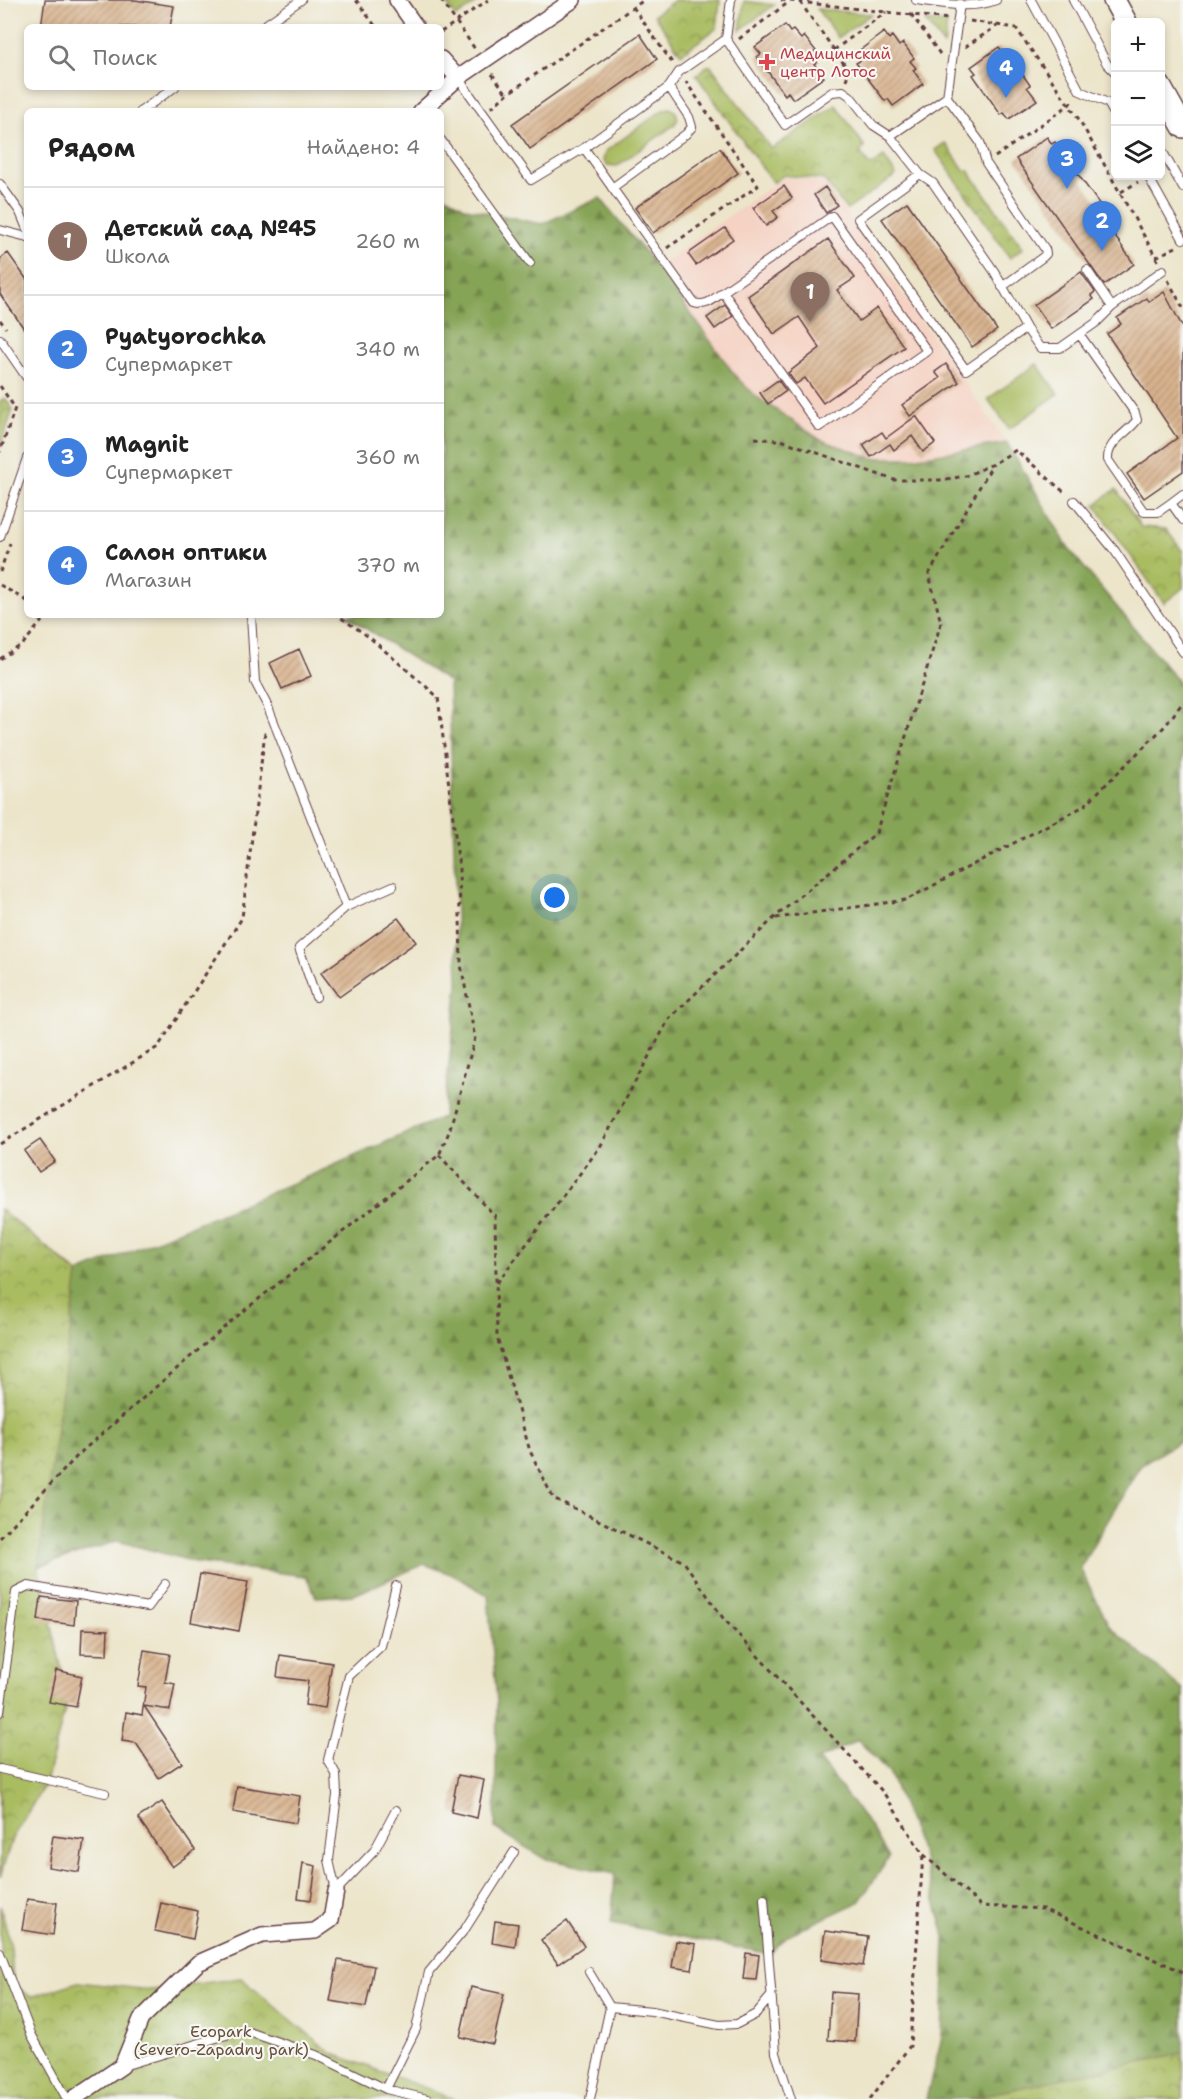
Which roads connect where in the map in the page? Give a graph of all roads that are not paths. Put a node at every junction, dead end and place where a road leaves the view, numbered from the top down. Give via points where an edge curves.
1 (301, 0) edge
2 (397, 0) edge
3 (573, 0) edge
4 (731, 0) edge
5 (916, 0) edge
6 (1031, 0) edge
7 (1073, 0) edge
8 (1114, 0) edge
9 (990, 1) edge
10 (960, 4) junction
11 (1124, 18) edge
12 (266, 24) edge
13 (414, 24) edge
14 (728, 42) junction
15 (444, 62) edge
16 (1115, 72) edge
17 (458, 78) junction
18 (669, 87) junction
19 (172, 90) edge
20 (1165, 93) edge
21 (947, 97) junction
22 (145, 108) edge
23 (424, 108) edge
24 (1111, 108) edge
25 (1182, 122) edge
26 (890, 136) junction
27 (444, 144) edge
28 (584, 148) junction
29 (1165, 154) edge
30 (920, 174) junction
31 (1150, 180) edge
32 (0, 184) edge
33 (612, 188) junction
34 (1183, 188) edge
35 (24, 222) edge
36 (0, 230) edge
37 (24, 236) edge
38 (1183, 241) edge
39 (530, 263) dead end
40 (1087, 270) dead end
41 (1163, 270) road end
42 (1002, 286) junction
43 (723, 292) junction
44 (1112, 307) junction
45 (1026, 328) junction
46 (1080, 335) junction
47 (0, 339) edge
48 (24, 374) edge
49 (24, 467) edge
50 (1183, 494) edge
51 (1074, 501) road end
52 (1171, 503) junction
53 (1183, 520) edge
54 (0, 537) edge
55 (251, 618) edge
56 (1183, 652) edge
57 (393, 886) dead end
58 (346, 907) junction
59 (316, 997) dead end
60 (165, 1584) dead end
61 (396, 1586) dead end
62 (0, 1712) edge
63 (0, 1768) edge
64 (105, 1793) dead end
65 (396, 1810) dead end
66 (514, 1852) dead end
67 (336, 1891) junction
68 (764, 1899) dead end
69 (0, 1953) edge
70 (589, 1972) dead end
71 (771, 1996) junction
72 (610, 2007) junction
73 (122, 2066) junction
74 (386, 2089) junction
75 (67, 2099) edge
76 (73, 2099) edge
77 (427, 2099) edge
78 (590, 2099) edge
79 (791, 2099) edge

1 - 12 lane
2 - 13 street
3 - 17 street
4 - 14 lane
5 - 10 lane
6 - 24 lane via 1080,91 1108,103
7 - 16 lane
8 - 11 street
9 - 10 lane
10 - 21 lane
14 - 18 lane via 679,72
14 - 26 lane via 785,125 832,92 843,91 873,125
15 - 17 street
17 - 23 street
17 - 28 lane via 531,180
18 - 28 lane
18 - 33 lane via 692,127
19 - 22 lane
20 - 25 street
21 - 26 lane
21 - 42 lane via 980,142 986,164 1045,249 1046,254
26 - 30 lane
27 - 39 lane
28 - 33 lane
29 - 34 lane
30 - 42 lane via 933,183
30 - 45 lane via 858,219 966,370
31 - 38 lane
32 - 35 lane
33 - 43 lane via 694,303 709,302
36 - 37 lane
40 - 44 lane
41 - 44 lane
42 - 45 lane
43 - 43 lane via 819,427 927,351 832,216
44 - 46 lane
45 - 46 lane via 1040,348 1060,348
46 - 52 lane via 1137,420 1111,445 1108,460 1144,512 1158,512
47 - 48 lane
49 - 54 lane
50 - 52 lane
51 - 56 lane via 1116,550
52 - 53 lane
55 - 58 lane via 255,681
57 - 58 lane
58 - 59 lane via 299,948
60 - 62 lane via 148,1607 28,1586 16,1592
61 - 67 lane via 381,1646 349,1676 328,1760 336,1774 329,1860
63 - 64 lane
65 - 67 lane via 374,1851
66 - 74 lane via 465,1929 429,1972 416,2029
67 - 73 street via 332,1920 315,1931 262,1935 198,1963 141,2019
68 - 71 lane
69 - 75 lane via 31,2034
70 - 72 lane
71 - 72 lane via 756,2013 737,2024 719,2025
71 - 79 lane via 776,2053
72 - 78 lane
73 - 74 lane via 243,2030 316,2055
73 - 76 street
74 - 77 lane

